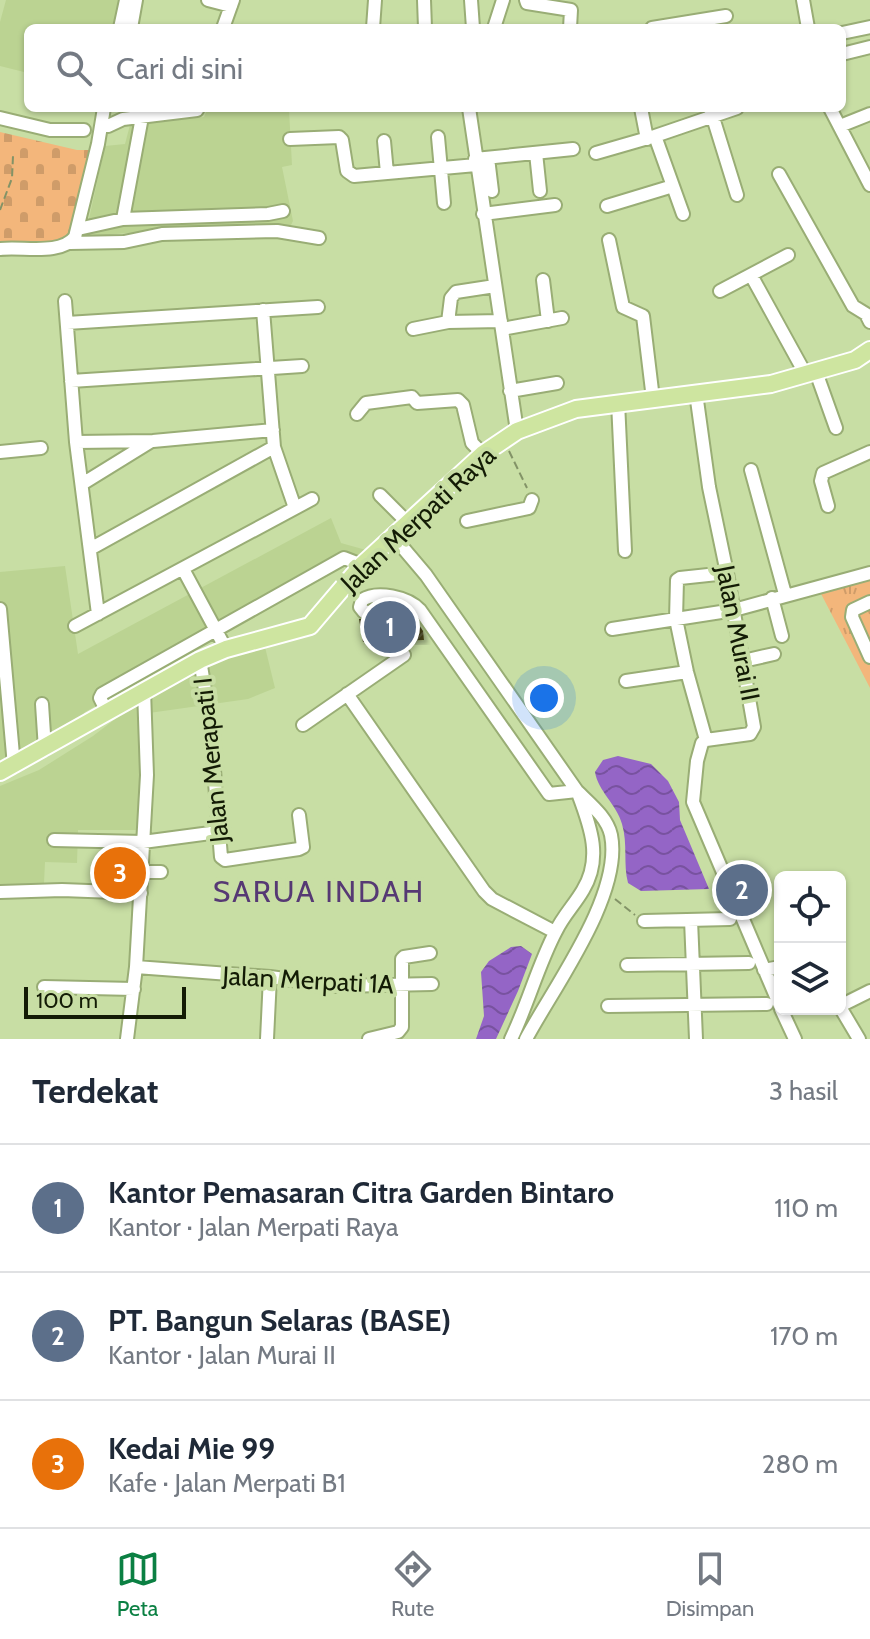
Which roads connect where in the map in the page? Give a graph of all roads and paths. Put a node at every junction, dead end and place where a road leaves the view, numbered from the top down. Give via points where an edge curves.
1 (126, 0) edge
2 (136, 0) edge
3 (208, 0) edge
4 (375, 0) edge
5 (424, 0) edge
6 (471, 0) edge
7 (503, 0) edge
8 (526, 0) edge
9 (803, 0) edge
10 (232, 3) edge
11 (726, 16) dead end
12 (121, 24) edge
13 (132, 24) edge
14 (224, 24) edge
15 (373, 24) edge
16 (425, 24) edge
17 (473, 24) edge
18 (495, 24) edge
19 (570, 24) edge
20 (701, 24) edge
21 (807, 24) edge
22 (870, 27) edge
23 (846, 32) edge
24 (870, 47) edge
25 (846, 53) edge
26 (103, 112) edge
27 (177, 112) edge
28 (470, 112) edge
29 (642, 112) edge
30 (711, 112) edge
31 (832, 112) edge
32 (870, 114) edge
33 (142, 117) junction
34 (0, 118) edge
35 (108, 126) dead end
36 (840, 126) junction
37 (84, 130) dead end
38 (438, 137) dead end
39 (651, 138) junction
40 (290, 139) dead end
41 (384, 141) dead end
42 (573, 149) dead end
43 (536, 153) junction
44 (596, 153) dead end
45 (13, 156) dead end
46 (480, 161) junction
47 (441, 169) junction
48 (387, 173) junction
49 (779, 174) dead end
50 (870, 185) edge
51 (673, 186) junction
52 (492, 191) dead end
53 (540, 191) dead end
54 (737, 195) dead end
55 (444, 203) dead end
56 (555, 205) dead end
57 (607, 206) dead end
58 (0, 210) edge
59 (283, 211) dead end
60 (483, 214) junction
61 (683, 214) dead end
62 (123, 219) junction
63 (78, 229) junction
64 (319, 238) dead end
65 (609, 240) dead end
66 (70, 243) junction
67 (0, 249) edge
68 (788, 255) dead end
69 (751, 275) junction
70 (543, 280) dead end
71 (495, 286) junction
72 (720, 291) dead end
73 (65, 301) dead end
74 (318, 307) dead end
75 (263, 310) junction
76 (562, 318) dead end
77 (548, 321) junction
78 (448, 322) junction
79 (870, 322) edge
80 (67, 323) junction
81 (502, 325) junction
82 (413, 329) dead end
83 (870, 350) edge
84 (302, 366) dead end
85 (268, 369) junction
86 (811, 373) junction
87 (71, 381) junction
88 (557, 383) dead end
89 (510, 391) junction
90 (696, 393) junction
91 (653, 399) junction
92 (618, 402) junction
93 (357, 414) dead end
94 (836, 428) dead end
95 (273, 430) junction
96 (510, 435) junction
97 (153, 441) junction
98 (76, 442) junction
99 (274, 447) junction
100 (41, 448) dead end
101 (0, 452) edge
102 (870, 452) edge
103 (483, 454) junction
104 (751, 470) dead end
105 (82, 484) junction
106 (380, 495) dead end
107 (312, 499) dead end
108 (532, 500) joint
109 (828, 506) dead end
110 (295, 508) junction
111 (467, 521) dead end
112 (408, 523) junction
113 (393, 536) junction
114 (90, 549) junction
115 (625, 551) dead end
116 (362, 565) junction
117 (183, 569) junction
118 (727, 573) junction
119 (870, 573) edge
120 (778, 596) junction
121 (870, 602) edge
122 (449, 608) junction
123 (0, 609) edge
124 (420, 610) dead end
125 (734, 610) junction
126 (98, 614) junction
127 (676, 619) junction
128 (428, 622) junction
129 (75, 626) dead end
130 (463, 628) junction
131 (612, 629) dead end
132 (216, 631) junction
133 (782, 636) dead end
134 (442, 642) junction
135 (226, 649) junction
136 (774, 654) dead end
137 (404, 655) dead end
138 (870, 657) edge
139 (200, 660) junction
140 (743, 661) junction
141 (687, 672) junction
142 (626, 681) dead end
143 (144, 690) junction
144 (347, 694) junction
145 (42, 704) dead end
146 (107, 712) junction
147 (303, 725) dead end
148 (706, 740) junction
149 (45, 749) junction
150 (7, 769) edge
151 (577, 791) junction
152 (299, 815) dead end
153 (218, 832) junction
154 (54, 840) dead end
155 (143, 842) junction
156 (594, 852) junction
157 (612, 853) junction
158 (142, 872) junction
159 (161, 872) dead end
160 (604, 891) junction
161 (0, 892) edge
162 (141, 893) junction
163 (730, 919) dead end
164 (691, 920) junction
165 (644, 921) joint
166 (555, 932) junction
167 (430, 953) dead end
168 (749, 963) dead end
169 (693, 964) junction
170 (627, 965) dead end
171 (136, 967) junction
172 (774, 968) edge
173 (764, 970) junction
174 (270, 977) junction
175 (432, 984) dead end
176 (404, 986) junction
177 (44, 987) dead end
178 (134, 989) junction
179 (870, 991) edge
180 (774, 1000) edge
181 (846, 1003) edge
182 (528, 1005) junction
183 (695, 1005) junction
184 (608, 1006) dead end
185 (774, 1006) edge
186 (540, 1012) junction
187 (781, 1015) edge
188 (845, 1015) edge
189 (127, 1039) edge
190 (267, 1039) edge
191 (369, 1039) edge
192 (511, 1039) edge
193 (526, 1039) edge
194 (696, 1039) edge
195 (795, 1039) edge
196 (859, 1039) edge

1 - 12 street
2 - 13 street
3 - 10 street
4 - 15 street
5 - 16 street
6 - 17 street
7 - 18 street
8 - 19 street via 571,10
9 - 21 street
10 - 14 street
11 - 20 street
22 - 23 street
24 - 25 street
26 - 63 street
27 - 33 street
28 - 46 street
29 - 39 street
30 - 39 street
30 - 54 street
31 - 36 street
32 - 36 street
33 - 35 street
33 - 62 street
34 - 37 street via 50,130
36 - 50 street
38 - 47 street
39 - 44 street
39 - 51 street
40 - 48 street via 339,137 350,175
41 - 48 street
42 - 43 street
43 - 46 street
43 - 53 street
45 - 58 path via 12,178
46 - 47 street
46 - 52 street
46 - 60 street
47 - 48 street
47 - 55 street
49 - 79 street via 853,306
51 - 57 street
51 - 61 street
56 - 60 street
59 - 62 street
60 - 71 street
62 - 63 street
63 - 66 street
64 - 66 street via 277,231
65 - 91 street via 623,307 643,316
66 - 67 street
68 - 69 street
69 - 72 street
69 - 86 street
70 - 77 street
71 - 78 street via 456,292
71 - 81 street
73 - 80 street
74 - 75 street
75 - 80 street
75 - 85 street
76 - 77 street
77 - 81 street
78 - 81 street
78 - 82 street
80 - 87 street
81 - 89 street
83 - 86 main road, Jalan Merpati Raya
84 - 85 street
85 - 87 street
85 - 95 street
86 - 90 main road, Jalan Merpati Raya
86 - 94 street
87 - 98 street
88 - 89 street
89 - 96 street
90 - 91 main road, Jalan Merpati Raya
90 - 118 street, Jalan Murai II
91 - 92 main road, Jalan Merpati Raya
92 - 96 main road, Jalan Merpati Raya via 576,409
92 - 115 street
93 - 103 street via 368,402 412,397 417,403 458,400 472,443
95 - 97 street
95 - 99 street
96 - 103 main road, Jalan Merpati Raya
96 - 108 path
97 - 98 street
97 - 105 street
98 - 105 street
99 - 110 street
99 - 114 street
100 - 101 street
102 - 109 street via 823,473
103 - 112 main road, Jalan Merpati Raya
104 - 120 street
105 - 114 street
106 - 112 street
107 - 110 street
108 - 111 street via 529,508
110 - 117 street
112 - 113 main road, Jalan Merpati Raya
113 - 116 main road, Jalan Merpati Raya
113 - 122 street
114 - 126 street
116 - 132 street via 344,558
116 - 135 main road, Jalan Merpati Raya via 310,626
117 - 126 street
117 - 132 street
118 - 125 street, Jalan Murai II
118 - 127 street via 680,578
119 - 120 street
120 - 125 street
120 - 133 street
121 - 138 street via 853,610 852,617
122 - 128 street
122 - 130 street
123 - 150 street
124 - 128 street
125 - 127 street
125 - 140 street, Jalan Murai II
126 - 129 street
127 - 131 street
127 - 141 street
128 - 134 street
130 - 134 street
130 - 151 street
132 - 135 street
132 - 146 street via 102,694
134 - 151 street via 549,794
135 - 139 main road, Jalan Merpati Raya
136 - 140 street
137 - 144 street
139 - 143 main road, Jalan Merpati Raya
139 - 153 street, Jalan Merapati I
140 - 148 street, Jalan Murai II via 753,730
141 - 142 street
141 - 148 street
143 - 146 main road, Jalan Merpati Raya
143 - 155 street
144 - 147 street
144 - 166 street via 484,891
145 - 149 street
146 - 149 main road, Jalan Merpati Raya
148 - 173 street via 697,761 693,802
149 - 150 main road, Jalan Merpati Raya
151 - 156 street via 594,834
151 - 157 street via 601,815
152 - 153 street, Jalan Merapati I via 304,842 299,849 222,859
153 - 155 street
154 - 155 street
155 - 158 street
156 - 157 street
156 - 166 street via 584,890
157 - 160 street
158 - 159 street
158 - 162 street
160 - 165 path
160 - 186 street via 583,942
161 - 162 street
162 - 171 street
163 - 164 street
164 - 165 street
164 - 169 street
166 - 182 street
167 - 176 street via 404,957
168 - 169 street
169 - 170 street
169 - 183 street
171 - 174 street, Jalan Merpati 1A
171 - 178 street
172 - 173 street
173 - 180 street
174 - 176 street, Jalan Merpati 1A via 337,986
174 - 190 street
175 - 176 street, Jalan Merpati 1A
176 - 191 street via 402,1027
177 - 178 street
178 - 189 street
179 - 181 street
182 - 186 street
182 - 192 street
183 - 184 street
183 - 185 street
183 - 194 street
186 - 193 street
187 - 195 street
188 - 196 street

